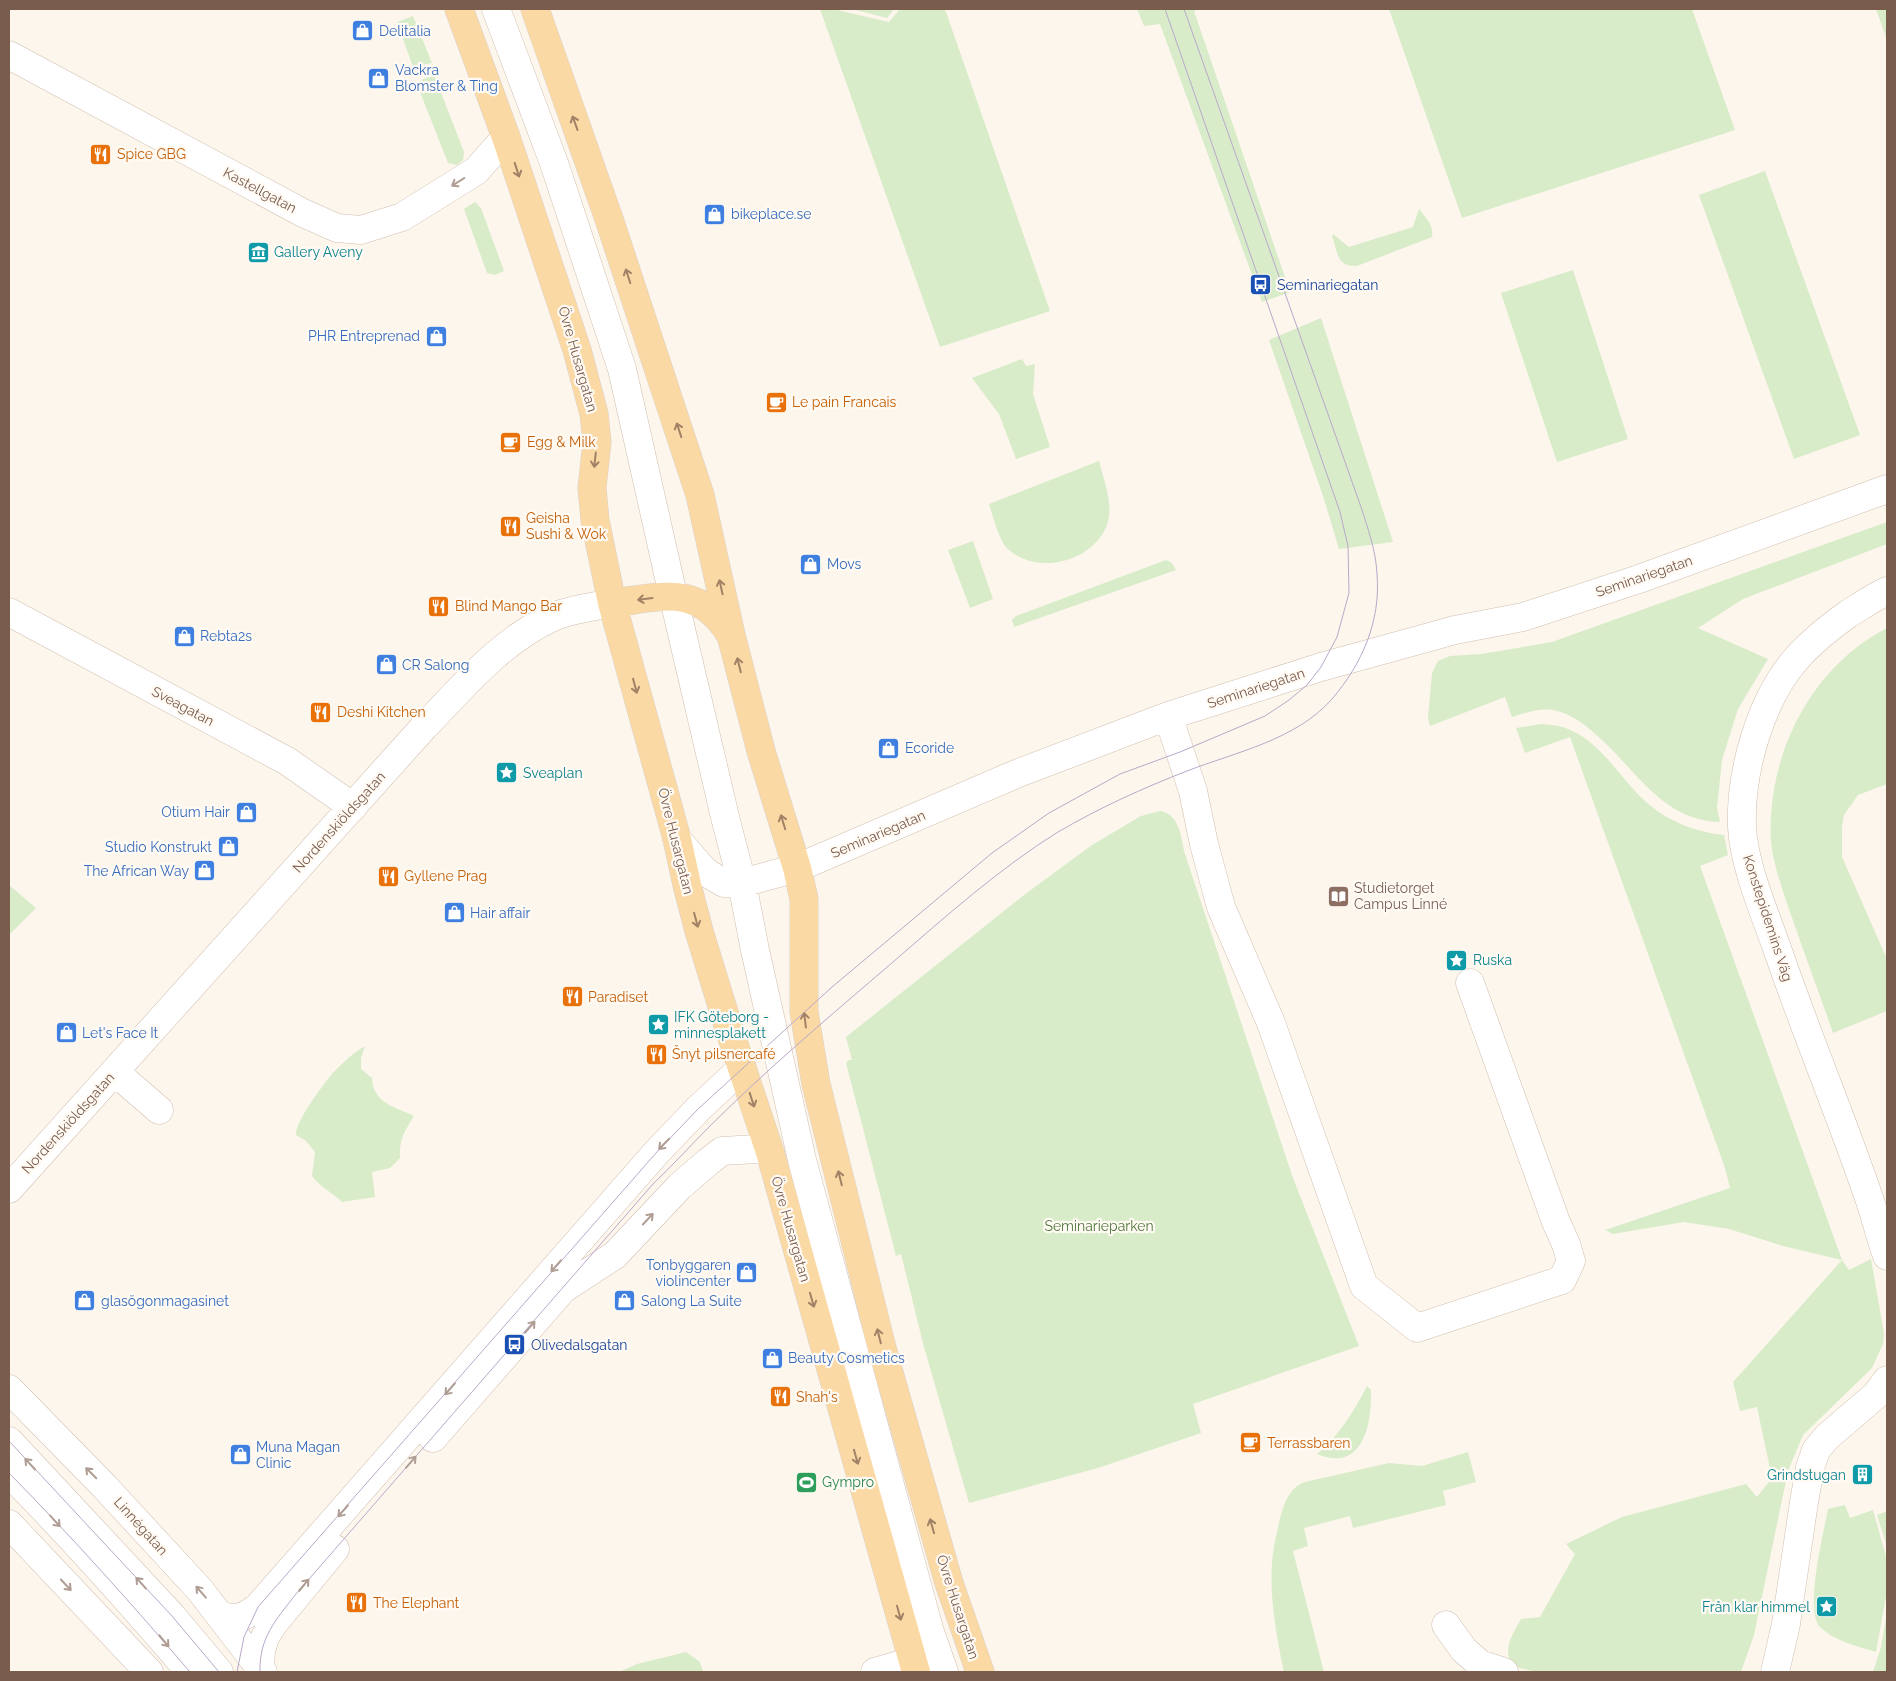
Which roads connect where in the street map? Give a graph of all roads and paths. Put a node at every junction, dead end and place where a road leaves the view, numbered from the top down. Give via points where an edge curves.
1 (459, 9) edge
2 (496, 9) edge
3 (534, 9) edge
4 (9, 55) edge
5 (506, 137) junction
6 (1887, 489) edge
7 (1887, 591) edge
8 (673, 595) junction
9 (612, 603) junction
10 (9, 612) edge
11 (731, 635) junction
12 (1168, 716) junction
13 (353, 807) junction
14 (677, 839) junction
15 (797, 868) junction
16 (742, 884) junction
17 (1470, 983) dead end
18 (742, 1068) junction
19 (115, 1072) junction
20 (159, 1110) dead end
21 (770, 1152) junction
22 (9, 1189) edge
23 (1887, 1256) edge
24 (1887, 1380) edge
25 (9, 1389) edge
26 (9, 1441) edge
27 (9, 1473) edge
28 (9, 1524) edge
29 (220, 1615) junction
30 (1446, 1625) dead end
31 (914, 1666) edge
32 (262, 1670) edge
33 (149, 1672) edge
34 (190, 1672) edge
35 (219, 1672) edge
36 (875, 1672) edge
37 (944, 1672) edge
38 (980, 1672) edge
39 (1504, 1672) edge
40 (1775, 1672) edge

1 - 5 main road, Övre Husargatan
2 - 8 street via 554,163 622,369
11 -> 3 main road, Övre Husargatan via 700,495 609,219
5 -> 4 street, Kastellgatan via 476,171 402,217 361,230 337,228 303,213
5 -> 9 main road, Övre Husargatan via 577,350 594,414 597,442 592,488 595,520
6 - 12 street, Seminariegatan via 1639,579 1523,617 1455,630 1321,667
7 - 23 street, Konstepidemins Väg via 1821,635 1796,659 1779,683 1750,757 1742,829 1748,861 1789,983
8 -> 9 main road, Nordenskiöldsgatan
8 - 11 main road, Nordenskiöldsgatan via 707,607
8 - 16 street
9 - 13 street, Nordenskiöldsgatan via 555,616 514,639 423,728
9 -> 14 main road, Övre Husargatan
10 - 13 street, Sveagatan via 287,762
15 -> 11 main road, Övre Husargatan via 761,751
12 - 15 street, Seminariegatan via 1016,774
12 - 17 street via 1193,791 1221,907 1271,1023 1364,1286 1417,1328 1562,1280 1571,1262
13 - 19 street, Nordenskiöldsgatan
14 - 16 street, Seminariegatan via 707,872 724,883
14 -> 18 main road, Övre Husargatan via 701,938
15 - 16 street, Seminariegatan
38 -> 15 main road, Övre Husargatan via 949,1583 882,1348 816,1084 804,1012 804,899
16 - 37 street via 802,1160 929,1629
18 -> 21 main road, Övre Husargatan
18 -> 29 street via 649,1160 258,1607 242,1618
19 - 20 street
19 - 22 street, Nordenskiöldsgatan
21 -> 31 main road, Övre Husargatan
32 -> 21 street via 261,1651 265,1638 296,1594 563,1289 615,1255 680,1186 722,1152 757,1149
24 - 40 street via 1816,1450 1810,1468 1786,1624
29 -> 25 street, Linnégatan via 104,1486
35 -> 26 street
27 -> 34 street
28 -> 33 street
29 - 32 street, Linnégatan
30 - 39 street via 1464,1650 1480,1664
31 - 36 street

